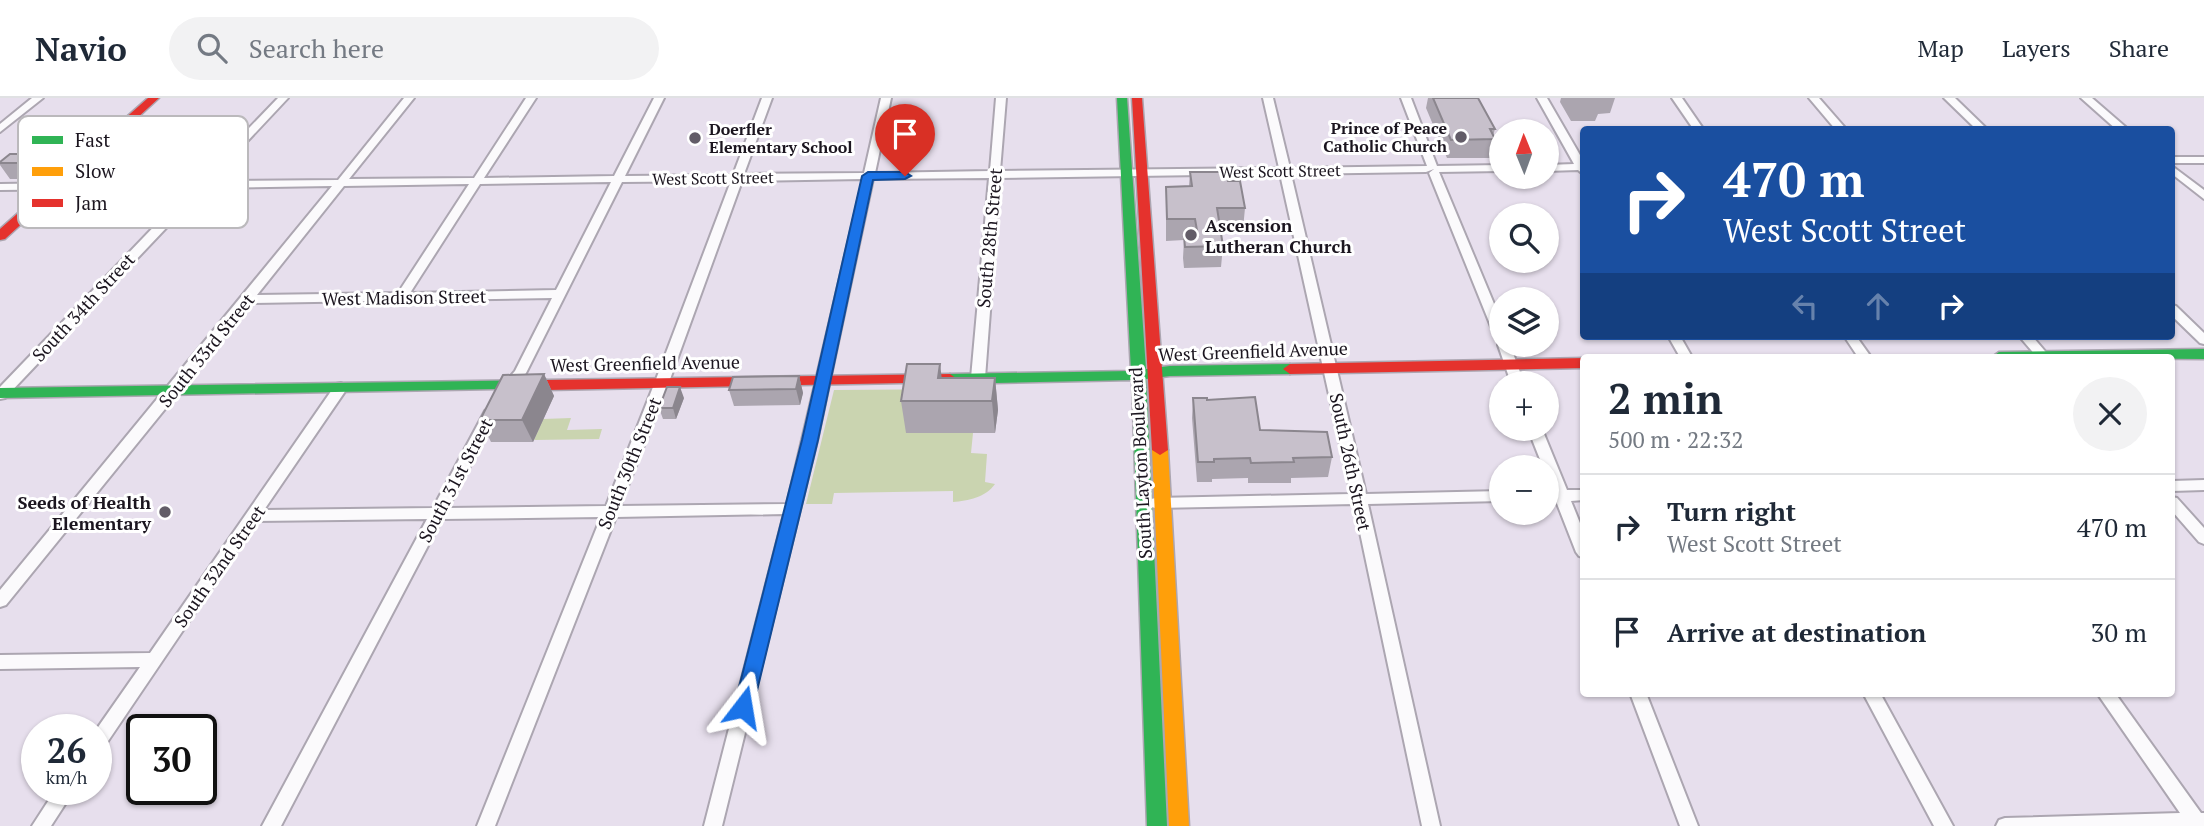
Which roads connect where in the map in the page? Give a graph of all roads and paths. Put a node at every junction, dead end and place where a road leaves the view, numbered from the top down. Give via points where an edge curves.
1 (38, 98) edge
2 (154, 98) edge
3 (283, 98) edge
4 (409, 98) edge
5 (531, 98) edge
6 (659, 98) edge
7 (767, 98) edge
8 (886, 98) edge
9 (1001, 98) edge
10 (1122, 98) edge
11 (1137, 98) edge
12 (1268, 98) edge
13 (1406, 98) edge
14 (1542, 98) edge
15 (1677, 98) edge
16 (1814, 98) edge
17 (1949, 98) edge
18 (2086, 98) edge
19 (134, 116) edge
20 (1696, 126) edge
21 (1838, 126) edge
22 (1979, 126) edge
23 (2119, 126) edge
24 (0, 129) edge
25 (248, 134) edge
26 (2175, 160) edge
27 (2204, 160) edge
28 (1580, 164) edge
29 (1489, 168) edge
30 (1559, 168) edge
31 (1433, 169) junction
32 (1580, 169) edge
33 (1285, 171) junction
34 (2175, 172) edge
35 (1126, 173) junction
36 (1143, 173) junction
37 (995, 174) junction
38 (868, 176) junction
39 (737, 178) junction
40 (618, 179) junction
41 (476, 181) junction
42 (340, 183) junction
43 (248, 184) edge
44 (0, 187) edge
45 (18, 187) edge
46 (2204, 196) edge
47 (18, 220) edge
48 (158, 228) edge
49 (0, 236) edge
50 (560, 294) junction
51 (401, 297) junction
52 (247, 299) junction
53 (1489, 308) edge
54 (2175, 312) edge
55 (1853, 340) edge
56 (2029, 340) edge
57 (2204, 340) edge
58 (1864, 354) edge
59 (2041, 354) edge
60 (2204, 354) edge
61 (2175, 355) edge
62 (1508, 357) edge
63 (1580, 363) edge
64 (1511, 364) junction
65 (1331, 368) junction
66 (1514, 371) edge
67 (1147, 373) junction
68 (978, 378) junction
69 (824, 381) junction
70 (662, 382) junction
71 (510, 385) junction
72 (341, 387) junction
73 (174, 390) junction
74 (1, 394) edge
75 (2204, 485) edge
76 (2175, 486) edge
77 (1559, 495) edge
78 (1580, 495) edge
79 (1489, 496) edge
80 (1360, 498) junction
81 (1152, 502) junction
82 (1559, 504) edge
83 (2175, 505) edge
84 (793, 509) junction
85 (610, 511) junction
86 (436, 513) junction
87 (254, 516) junction
88 (2204, 538) edge
89 (1580, 544) edge
90 (0, 601) edge
91 (154, 660) junction
92 (0, 662) edge
93 (1640, 697) edge
94 (1873, 697) edge
95 (2108, 697) edge
96 (112, 722) edge
97 (55, 805) edge
98 (2200, 823) edge
99 (41, 826) edge
100 (271, 826) edge
101 (486, 826) edge
102 (713, 826) edge
103 (1157, 826) edge
104 (1179, 826) edge
105 (1431, 826) edge
106 (1689, 826) edge
107 (1944, 826) edge
108 (2005, 826) edge

1 - 24 street
2 - 19 main road
3 - 25 street, South 34th Street
4 - 42 street, South 33rd Street
5 - 41 street
6 - 40 street, South 31st Street
7 - 39 street, South 30th Street
8 - 38 street
9 - 37 street, South 28th Street
10 - 35 main road, South Layton Boulevard
11 - 36 main road, South Layton Boulevard
12 - 33 street, South 26th Street
13 - 31 street
14 - 28 street
15 - 20 street
16 - 21 street
17 - 22 street
18 - 23 street
26 - 27 street
29 - 31 street, West Scott Street
30 - 32 street
31 - 33 street, West Scott Street
31 - 53 street
33 - 36 street, West Scott Street
33 - 65 street, South 26th Street
34 - 46 street
35 - 36 street, West Scott Street
35 - 37 street, West Scott Street
35 - 67 main road, South Layton Boulevard
36 - 67 main road, South Layton Boulevard
37 - 38 street, West Scott Street
37 - 68 street, South 28th Street
38 - 39 street, West Scott Street
38 - 69 street
39 - 40 street, West Scott Street
39 - 70 street, South 30th Street
40 - 41 street, West Scott Street
40 - 50 street, South 31st Street
41 - 42 street, West Scott Street
41 - 51 street
42 - 43 street, West Scott Street
42 - 52 street, South 33rd Street
44 - 45 street, West Scott Street
47 - 49 main road
48 - 74 street, South 34th Street
50 - 51 street, West Madison Street
50 - 71 street, South 31st Street
51 - 52 street, West Madison Street
52 - 73 street, South 33rd Street
54 - 57 street
55 - 58 street
56 - 59 street
60 - 61 main road
62 - 64 street
63 - 64 main road, West Greenfield Avenue
64 - 65 main road, West Greenfield Avenue
64 - 66 street
65 - 67 main road, West Greenfield Avenue
65 - 80 street, South 26th Street
67 - 68 main road, West Greenfield Avenue
67 - 81 main road, South Layton Boulevard
68 - 69 main road, West Greenfield Avenue
69 - 70 main road, West Greenfield Avenue
69 - 84 street
70 - 71 main road, West Greenfield Avenue
70 - 85 street, South 30th Street
71 - 72 main road, West Greenfield Avenue
71 - 86 street, South 31st Street
72 - 73 main road, West Greenfield Avenue
72 - 87 street, South 32nd Street
73 - 74 main road, West Greenfield Avenue
73 - 90 street, South 33rd Street
75 - 76 street
77 - 78 street
79 - 80 street
80 - 81 street
80 - 105 street, South 26th Street
81 - 103 main road, South Layton Boulevard
81 - 104 main road, South Layton Boulevard
82 - 89 street
83 - 88 street
84 - 85 street
84 - 102 street
85 - 86 street
85 - 101 street, South 30th Street
86 - 87 street
86 - 100 street, South 31st Street
87 - 91 street, South 32nd Street
91 - 92 street
91 - 96 street, South 32nd Street
93 - 106 street
94 - 107 street
95 - 98 street
97 - 99 street
98 - 108 street

